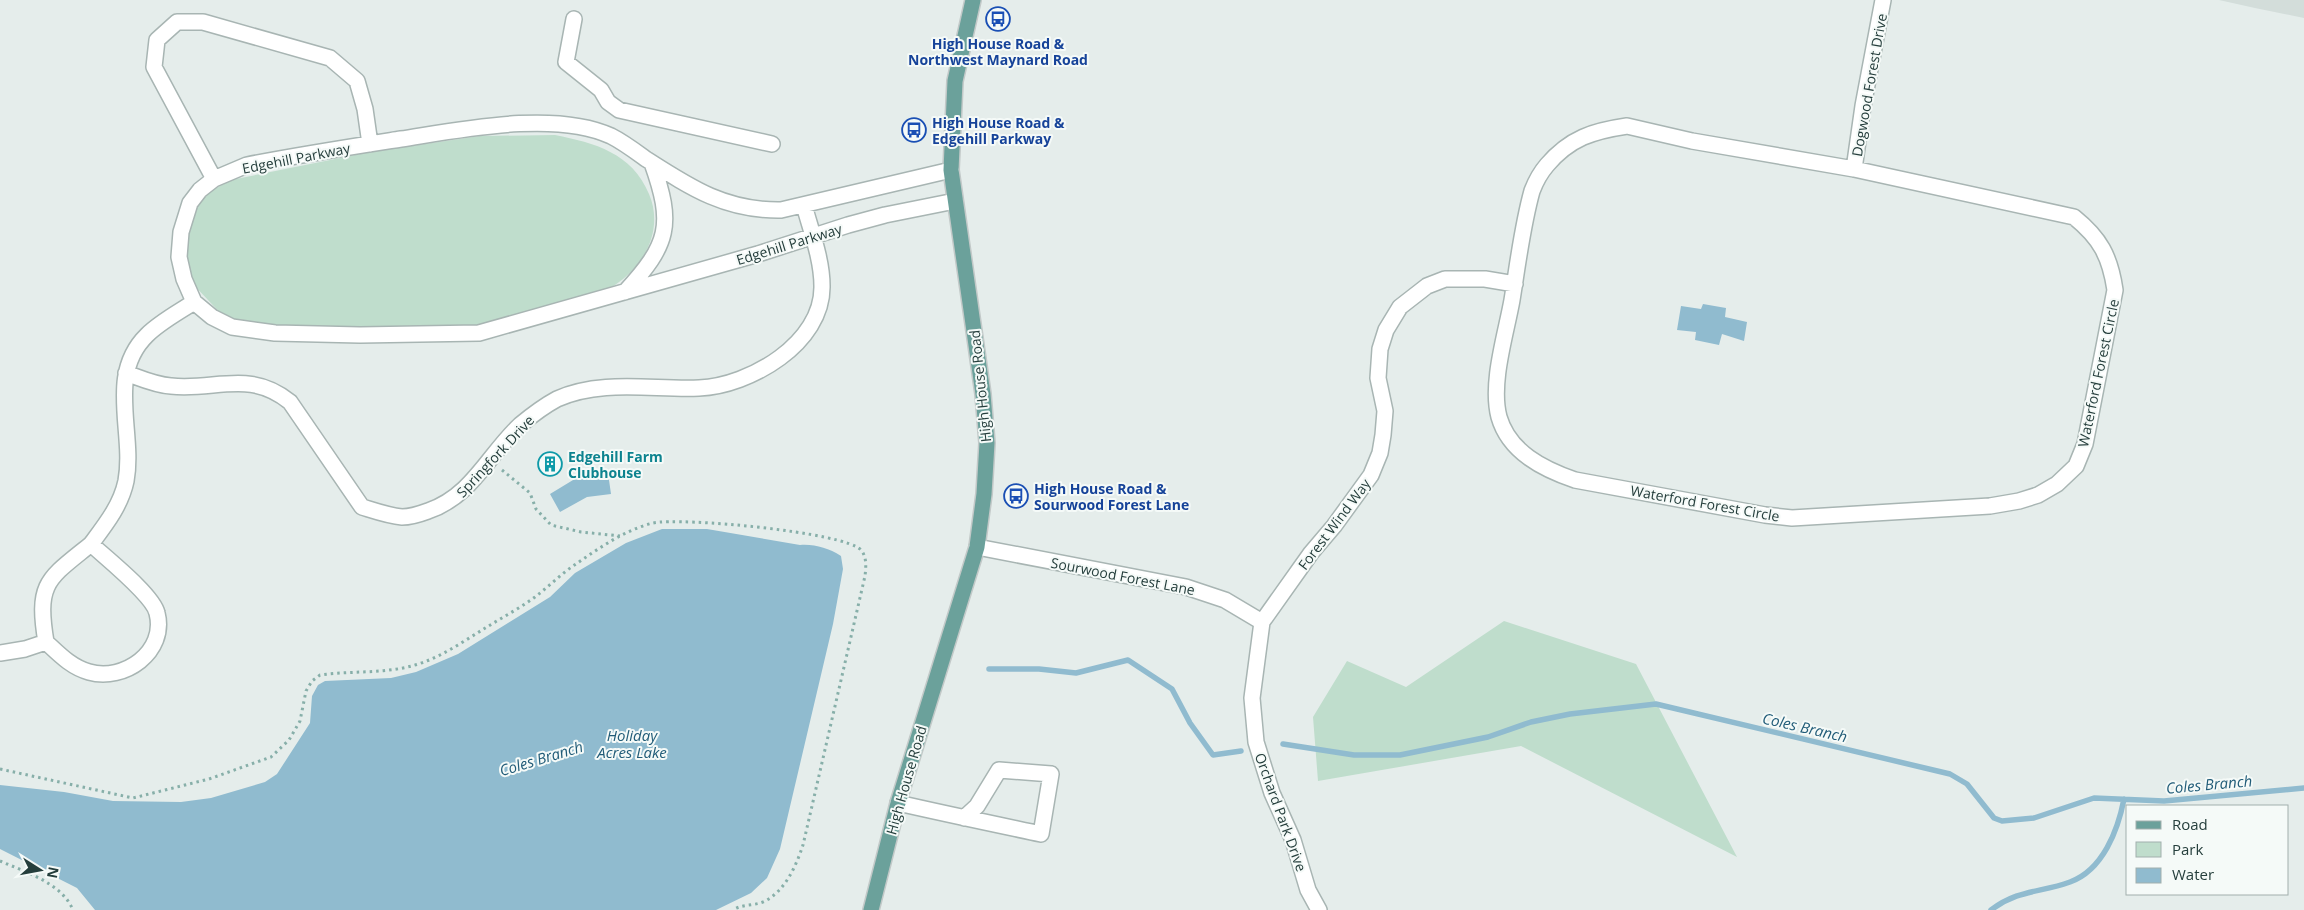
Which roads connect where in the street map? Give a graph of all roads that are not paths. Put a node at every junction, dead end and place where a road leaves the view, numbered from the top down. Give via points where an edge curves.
1 (973, 0) edge
2 (1883, 0) edge
3 (574, 18) dead end
4 (619, 110) junction
5 (610, 136) junction
6 (370, 144) junction
7 (772, 144) dead end
8 (652, 163) junction
9 (1854, 169) junction
10 (951, 170) junction
11 (214, 179) junction
12 (955, 202) junction
13 (804, 205) junction
14 (813, 237) junction
15 (1515, 284) junction
16 (625, 292) junction
17 (194, 302) junction
18 (126, 373) junction
19 (91, 544) junction
20 (977, 546) junction
21 (1262, 622) junction
22 (46, 642) junction
23 (0, 653) edge
24 (898, 803) junction
25 (964, 818) junction
26 (871, 910) edge
27 (1319, 910) edge

1 - 10 main road, High House Road via 955,81
2 - 9 street, Dogwood Forest Drive
3 - 4 street via 566,62 601,90 608,102
4 - 5 street
4 - 7 street
5 - 6 street, Edgehill Parkway via 585,128 500,124
5 - 8 street, Edgehill Parkway
6 - 11 street, Edgehill Parkway via 247,165
6 - 11 street via 357,81 330,58 202,22 177,22 157,40 154,66
8 - 13 street, Edgehill Parkway via 706,195 735,206 781,210
8 - 16 street via 662,190 664,231 650,265
9 - 15 street, Waterford Forest Circle via 1692,141 1627,126 1598,130 1578,138 1560,152 1546,166 1533,189 1520,240
9 - 15 street, Waterford Forest Circle via 2074,217 2092,231 2104,249 2115,290 2085,444 2076,466 2038,495 1990,506 1792,518 1575,480 1552,472 1528,457 1511,440 1499,417 1498,371
10 - 12 main road, High House Road
10 - 13 street, Edgehill Parkway
11 - 17 street, Edgehill Parkway via 190,203 181,232 179,256
12 - 14 street, Edgehill Parkway via 885,215
12 - 20 main road, High House Road via 987,443
13 - 14 street, Springfork Drive
14 - 16 street, Edgehill Parkway
14 - 18 street, Springfork Drive via 822,286 821,301 810,325 790,350 768,366 742,378 702,388 623,387 579,391 542,407 519,426 470,485 456,497 441,507 404,517 362,508 303,418 278,392 244,383 171,386
15 - 21 street, Forest Wind Way via 1485,279 1445,279 1427,286 1400,307 1386,330 1380,350 1378,378 1384,411 1383,435 1372,475
16 - 17 street, Edgehill Parkway via 502,328 445,335 251,331 232,327 212,317
17 - 18 street via 147,335 132,355
18 - 19 street via 123,388 128,459 126,480 113,514
19 - 22 street via 47,583 42,606
19 - 22 street via 148,598 157,612 153,646 132,667 105,675 71,664
20 - 21 street, Sourwood Forest Lane via 1186,587 1225,600
20 - 24 main road, High House Road
21 - 27 street, Orchard Park Drive via 1252,698 1256,742 1308,890
22 - 23 street
24 - 25 street
24 - 26 main road, High House Road
25 - 25 street via 1042,834 1052,774 999,770 977,806

